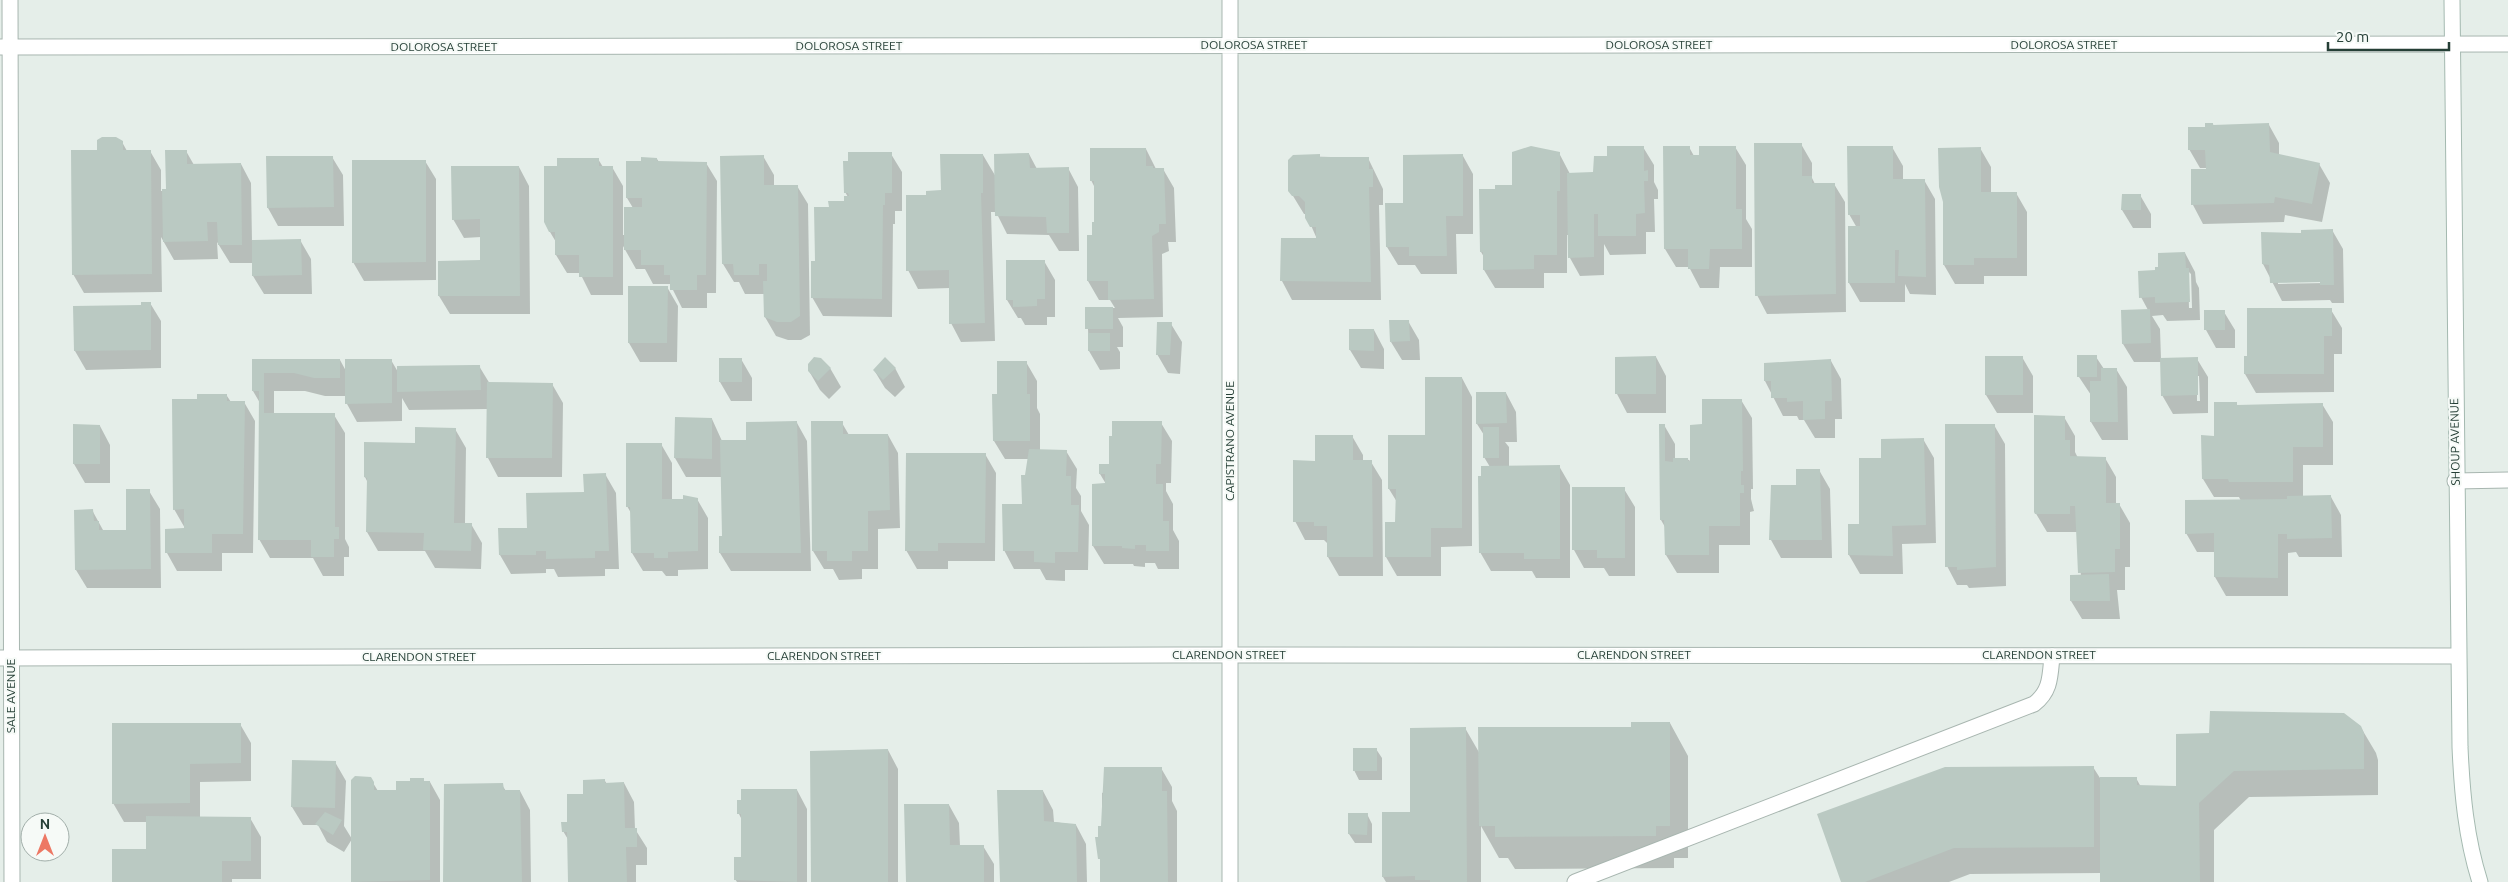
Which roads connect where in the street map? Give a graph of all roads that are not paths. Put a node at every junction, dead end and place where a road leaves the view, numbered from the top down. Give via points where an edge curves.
1 (10, 0) edge
2 (1230, 0) edge
3 (2452, 0) edge
4 (2508, 44) edge
5 (1230, 45) junction
6 (2452, 45) junction
7 (5, 47) edge
8 (2508, 480) edge
9 (2456, 481) junction
10 (1230, 655) junction
11 (2052, 656) junction
12 (2458, 656) junction
13 (6, 658) edge
14 (12, 882) edge
15 (1230, 882) edge
16 (1576, 882) edge
17 (2480, 882) edge

1 - 7 street, SALE AVENUE
2 - 5 street, CAPISTRANO AVENUE
3 - 6 street, SHOUP AVENUE
4 - 6 street, DOLOROSA STREET
5 - 6 street, DOLOROSA STREET
5 - 7 street, DOLOROSA STREET
5 - 10 street, CAPISTRANO AVENUE
6 - 9 street, SHOUP AVENUE
7 - 13 street, SALE AVENUE
8 - 9 street
9 - 12 street, SHOUP AVENUE
10 - 11 street, CLARENDON STREET
10 - 13 street, CLARENDON STREET
10 - 15 street, CAPISTRANO AVENUE
11 - 12 street, CLARENDON STREET
11 - 16 street via 2049,686 2034,704
12 - 17 street, SHOUP AVENUE via 2463,804 2470,850
13 - 14 street, SALE AVENUE

